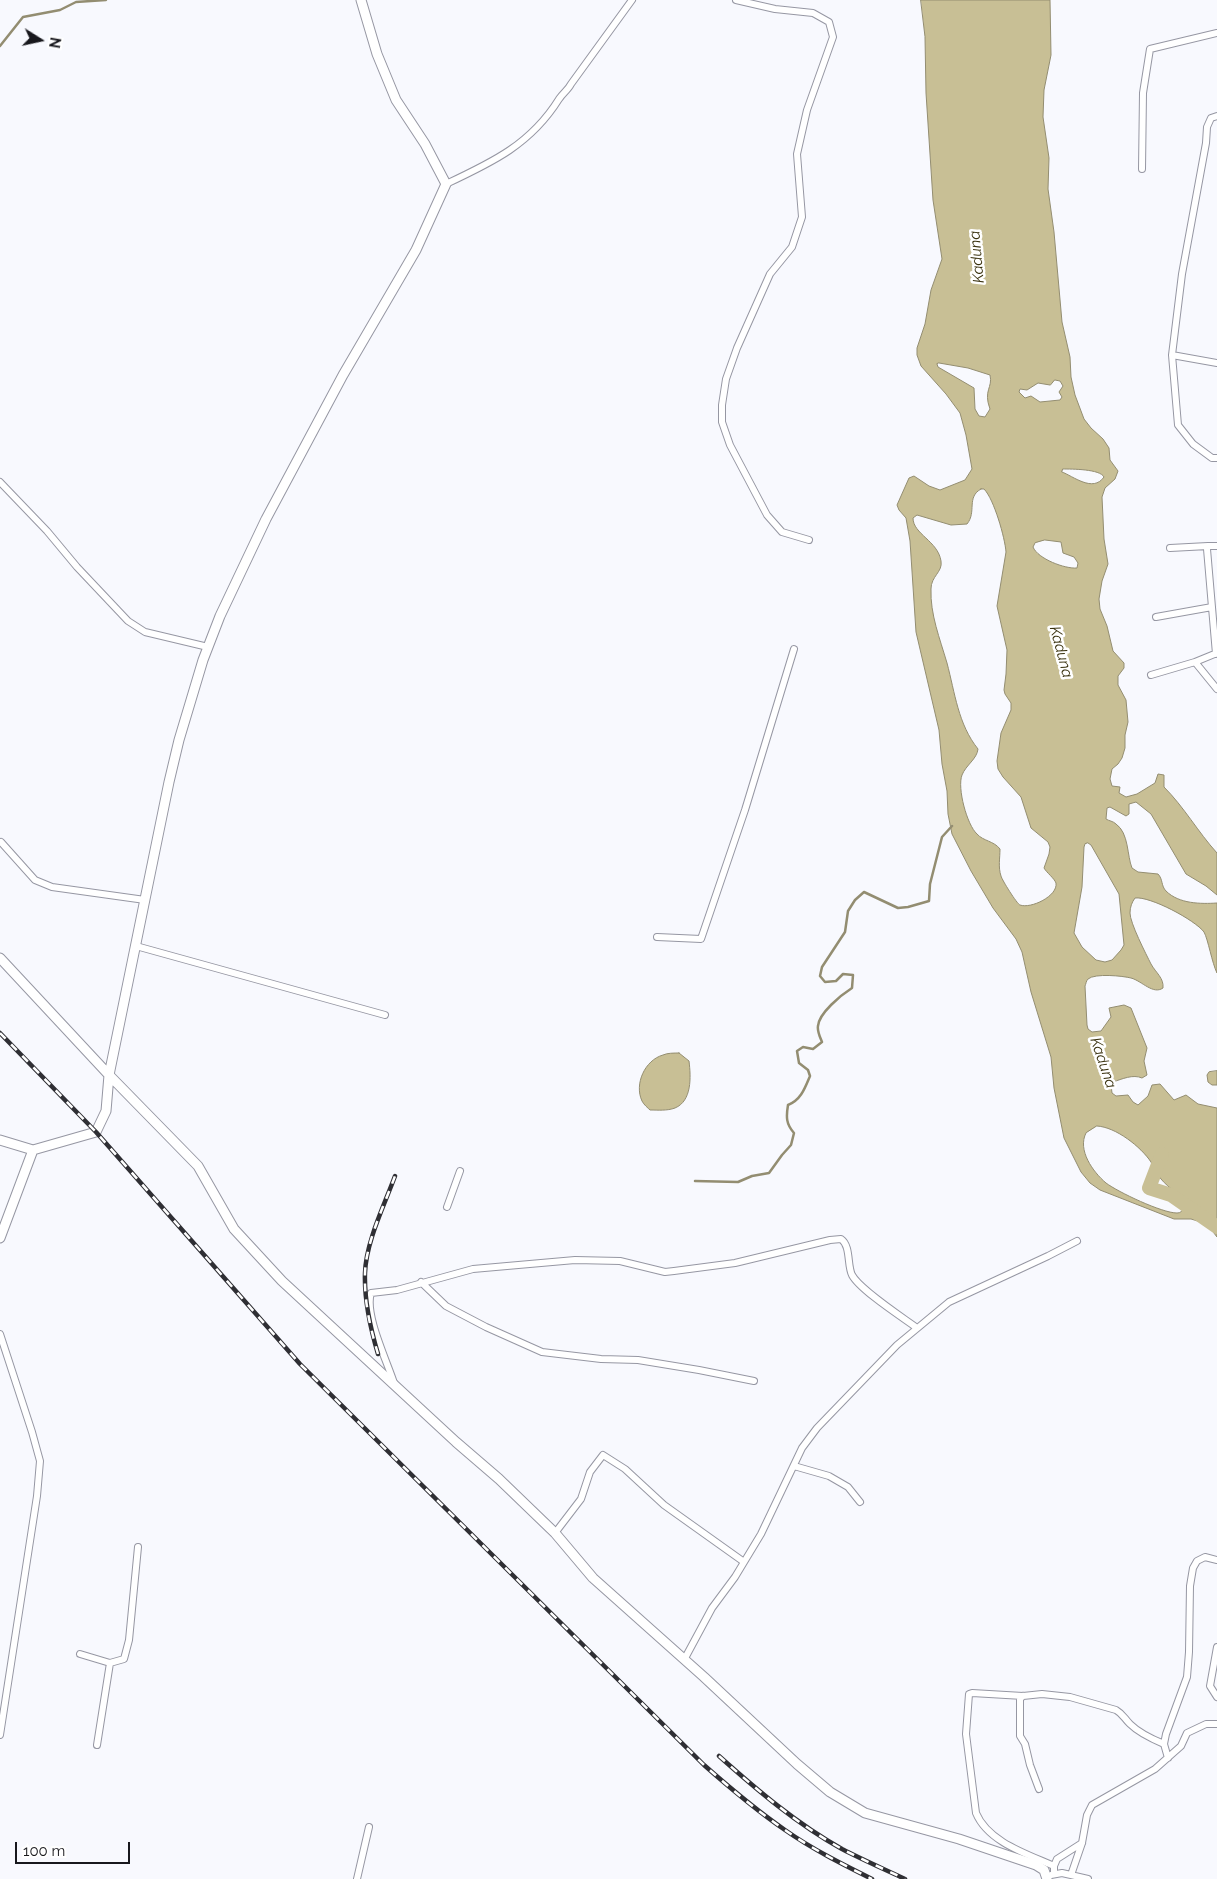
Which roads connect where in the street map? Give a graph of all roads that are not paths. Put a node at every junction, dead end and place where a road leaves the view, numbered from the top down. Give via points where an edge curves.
1 (361, 0) edge
2 (632, 0) edge
3 (736, 0) edge
4 (1217, 33) edge
5 (1217, 116) edge
6 (1142, 169) dead end
7 (446, 184) junction
8 (1172, 355) junction
9 (1217, 363) edge
10 (1217, 458) edge
11 (0, 482) edge
12 (808, 540) dead end
13 (1208, 546) junction
14 (1217, 546) edge
15 (1170, 548) dead end
16 (1212, 607) junction
17 (1156, 617) dead end
18 (208, 647) junction
19 (794, 649) dead end
20 (1216, 653) edge
21 (1195, 662) junction
22 (1151, 675) dead end
23 (1217, 689) edge
24 (0, 842) edge
25 (145, 900) junction
26 (657, 937) dead end
27 (136, 946) junction
28 (0, 958) edge
29 (385, 1015) dead end
30 (109, 1075) junction
31 (0, 1140) edge
32 (33, 1150) junction
33 (460, 1171) dead end
34 (447, 1207) dead end
35 (0, 1238) edge
36 (1076, 1240) dead end
37 (421, 1282) junction
38 (917, 1328) junction
39 (0, 1334) edge
40 (754, 1381) dead end
41 (394, 1384) junction
42 (794, 1466) junction
43 (860, 1502) dead end
44 (555, 1533) junction
45 (138, 1546) dead end
46 (1217, 1560) edge
47 (744, 1562) junction
48 (1217, 1647) edge
49 (80, 1654) dead end
50 (684, 1660) junction
51 (110, 1663) junction
52 (1023, 1696) junction
53 (1217, 1697) edge
54 (1217, 1724) edge
55 (0, 1735) edge
56 (1164, 1744) junction
57 (97, 1745) dead end
58 (1168, 1758) junction
59 (1039, 1789) dead end
60 (369, 1827) dead end
61 (1082, 1843) junction
62 (1054, 1866) junction
63 (1071, 1875) junction
64 (1049, 1877) edge
65 (357, 1879) edge
66 (1088, 1879) edge

1 - 7 street via 377,54 396,100
2 - 7 street via 569,89 528,138 491,163
3 - 12 street via 813,13 829,22 832,31 797,154 802,217 792,247 770,274 736,348 722,405 722,422 730,445 767,515 782,532
4 - 6 street via 1150,49 1143,93
5 - 8 street via 1211,118 1207,127
7 - 18 street via 416,250 342,374 266,519
8 - 9 street
8 - 10 street via 1178,425 1193,444 1212,458
11 - 18 street via 128,621 146,632
13 - 14 street
13 - 15 street
13 - 16 street
16 - 17 street
16 - 20 street
18 - 25 street via 179,740
19 - 26 street via 745,810 701,938
20 - 21 street
21 - 22 street
21 - 23 street
24 - 25 street via 35,880 52,887
25 - 27 street
27 - 29 street
27 - 30 street
28 - 30 street
30 - 32 street via 106,1111 96,1132
30 - 41 street via 198,1166 234,1229 276,1274
31 - 32 street
32 - 35 street
33 - 34 street
36 - 38 street via 949,1302
37 - 38 street via 473,1269 575,1260 620,1261 665,1272 735,1263 841,1239 846,1244 854,1279
37 - 40 street via 446,1306 542,1352 638,1360
37 - 41 street via 397,1290 371,1293 369,1299 379,1344
38 - 42 street via 817,1428
39 - 55 street via 40,1461
41 - 44 street
42 - 43 street via 829,1476 848,1487
42 - 47 street
44 - 47 street via 581,1499 590,1472 603,1455 625,1469 664,1505
44 - 50 street via 593,1578
45 - 51 street via 129,1640 124,1659
46 - 56 street via 1205,1557 1192,1568 1187,1677
47 - 50 street via 712,1608
48 - 53 street via 1210,1686
49 - 51 street
50 - 64 street via 797,1764 850,1805 866,1813 959,1839 1036,1866
51 - 57 street
52 - 56 street via 1070,1697 1116,1710 1136,1729
52 - 59 street via 1020,1699 1020,1736
52 - 62 street via 969,1694 966,1734 976,1813 980,1822 1011,1847
54 - 58 street via 1206,1724 1187,1734 1181,1746
56 - 58 street
58 - 61 street via 1155,1769 1092,1804
60 - 65 street
61 - 62 street via 1057,1859
61 - 63 street
62 - 64 street
63 - 64 street
63 - 66 street

